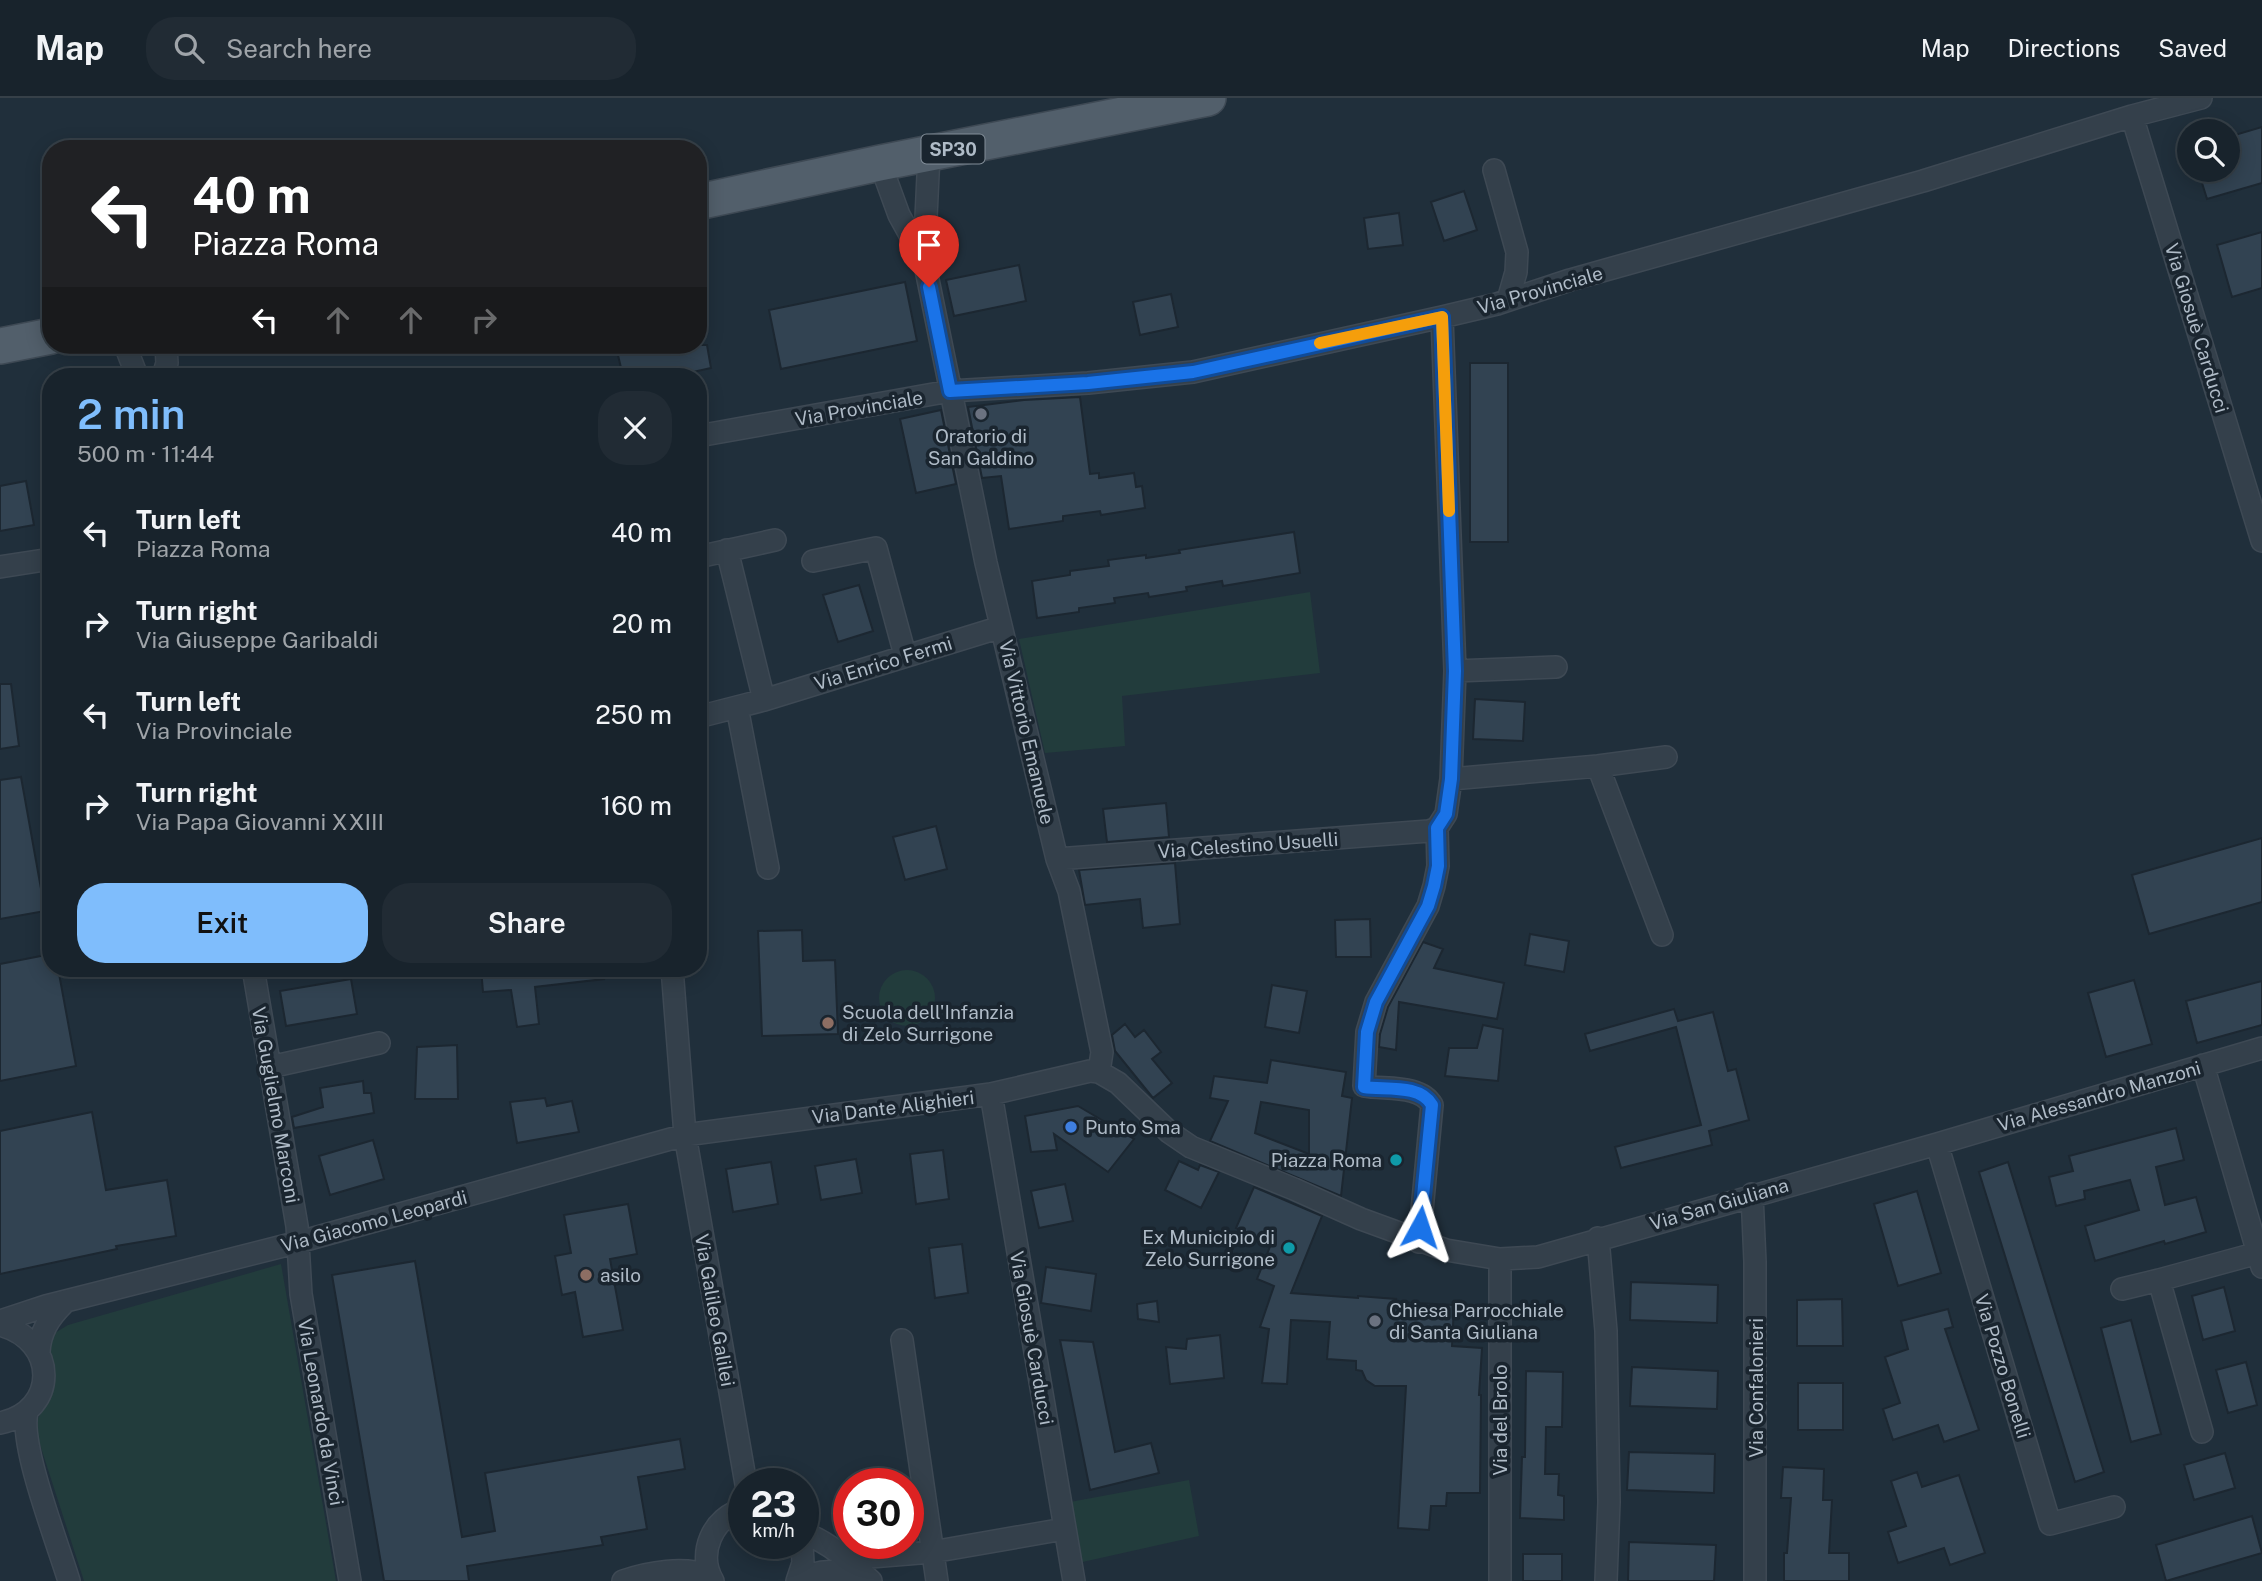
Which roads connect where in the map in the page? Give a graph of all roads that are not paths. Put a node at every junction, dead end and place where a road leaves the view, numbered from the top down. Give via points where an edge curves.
1 (1208, 98) edge
2 (2201, 98) edge
3 (2132, 116) junction
4 (929, 154) junction
5 (880, 163) junction
6 (1494, 170) dead end
7 (707, 200) edge
8 (924, 260) junction
9 (1508, 300) junction
10 (1442, 317) junction
11 (42, 338) edge
12 (0, 346) edge
13 (950, 391) junction
14 (707, 434) edge
15 (775, 540) dead end
16 (2262, 541) edge
17 (727, 550) junction
18 (707, 555) edge
19 (42, 560) edge
20 (813, 561) dead end
21 (0, 567) edge
22 (1002, 627) junction
23 (905, 656) junction
24 (1556, 667) dead end
25 (1455, 671) junction
26 (764, 700) junction
27 (737, 707) junction
28 (707, 714) edge
29 (1666, 757) dead end
30 (1598, 766) junction
31 (1451, 779) junction
32 (1437, 828) junction
33 (1057, 859) junction
34 (768, 868) dead end
35 (1661, 935) dead end
36 (255, 977) edge
37 (673, 977) edge
38 (379, 1043) dead end
39 (2262, 1048) edge
40 (2203, 1065) junction
41 (270, 1067) junction
42 (1099, 1072) junction
43 (991, 1094) junction
44 (685, 1135) junction
45 (1937, 1144) junction
46 (1752, 1194) junction
47 (1598, 1238) junction
48 (299, 1242) junction
49 (1419, 1242) junction
50 (1500, 1259) junction
51 (2260, 1260) edge
52 (2159, 1280) junction
53 (2122, 1289) dead end
54 (63, 1304) junction
55 (0, 1323) edge
56 (902, 1340) dead end
57 (39, 1352) junction
58 (27, 1412) junction
59 (0, 1424) edge
60 (2202, 1432) dead end
61 (28, 1448) junction
62 (743, 1468) edge
63 (2114, 1507) dead end
64 (728, 1516) edge
65 (1064, 1529) junction
66 (933, 1552) junction
67 (924, 1553) edge
68 (803, 1559) edge
69 (846, 1559) edge
70 (897, 1559) edge
71 (712, 1578) edge
72 (872, 1580) edge
73 (1068, 1580) edge
74 (69, 1581) edge
75 (350, 1581) edge
76 (623, 1581) edge
77 (798, 1581) edge
78 (937, 1581) edge
79 (1500, 1581) edge
80 (1606, 1581) edge
81 (1755, 1581) edge

1 - 4 main road, SP30
2 - 3 street, Via Provinciale
3 - 9 street, Via Provinciale
3 - 16 street, Via Giosuè Carducci
4 - 5 main road, SP30
4 - 8 street
5 - 7 main road, SP30
5 - 8 street via 899,215
6 - 9 street via 1517,252
8 - 13 street, Via Vittorio Emanuele
9 - 10 street, Via Provinciale
10 - 13 street, Via Provinciale via 1193,372
10 - 25 street
11 - 12 main road
13 - 14 street, Via Provinciale
13 - 22 street, Via Vittorio Emanuele
15 - 17 street
17 - 18 street
17 - 26 street
19 - 21 street
20 - 23 street via 876,548
22 - 23 street, Via Enrico Fermi
22 - 33 street, Via Vittorio Emanuele
23 - 26 street, Via Enrico Fermi
24 - 25 street
25 - 31 street
26 - 27 street, Via Enrico Fermi
27 - 28 street, Via Enrico Fermi
27 - 34 street
29 - 30 street
30 - 31 street
30 - 35 street
31 - 32 street via 1446,814
32 - 33 street, Via Celestino Usuelli
32 - 49 street via 1438,866 1428,906 1376,1002 1367,1032 1364,1087 1417,1092 1427,1096 1432,1105
33 - 42 street, Via Vittorio Emanuele via 1069,891 1102,1052
36 - 41 street, Via Guglielmo Marconi
37 - 44 street, Via Galileo Galilei
38 - 41 street
39 - 40 street, Via Alessandro Manzoni
40 - 45 street, Via Alessandro Manzoni
40 - 51 street
41 - 48 street, Via Guglielmo Marconi
42 - 43 street, Via Dante Alighieri via 1080,1072
42 - 49 street via 1191,1147
43 - 44 street, Via Dante Alighieri
43 - 65 street, Via Giosuè Carducci
44 - 48 street, Via Giacomo Leopardi
44 - 62 street, Via Galileo Galilei
45 - 46 street, Via San Giuliana
45 - 63 street, Via Pozzo Bonelli via 2050,1524
46 - 47 street, Via San Giuliana
46 - 81 street, Via Confalonieri
47 - 50 street, Via San Giuliana via 1538,1257
47 - 80 street via 1606,1331
48 - 54 street, Via Giacomo Leopardi
48 - 75 street, Via Leonardo da Vinci via 301,1294
49 - 50 street
50 - 79 street, Via del Brolo
51 - 52 street
52 - 53 street
52 - 60 street
54 - 55 street, Via Giacomo Leopardi
54 - 57 street via 45,1327
55 - 57 street via 16,1329
56 - 66 street
57 - 58 street via 43,1384
58 - 59 street
58 - 61 street
59 - 61 street
61 - 74 street
64 - 71 street via 713,1532 706,1554
65 - 66 street
65 - 73 street, Via Giosuè Carducci
66 - 67 street
66 - 78 street
68 - 77 street
69 - 72 street
70 - 72 street
71 - 76 street via 692,1571
72 - 77 street via 826,1571

